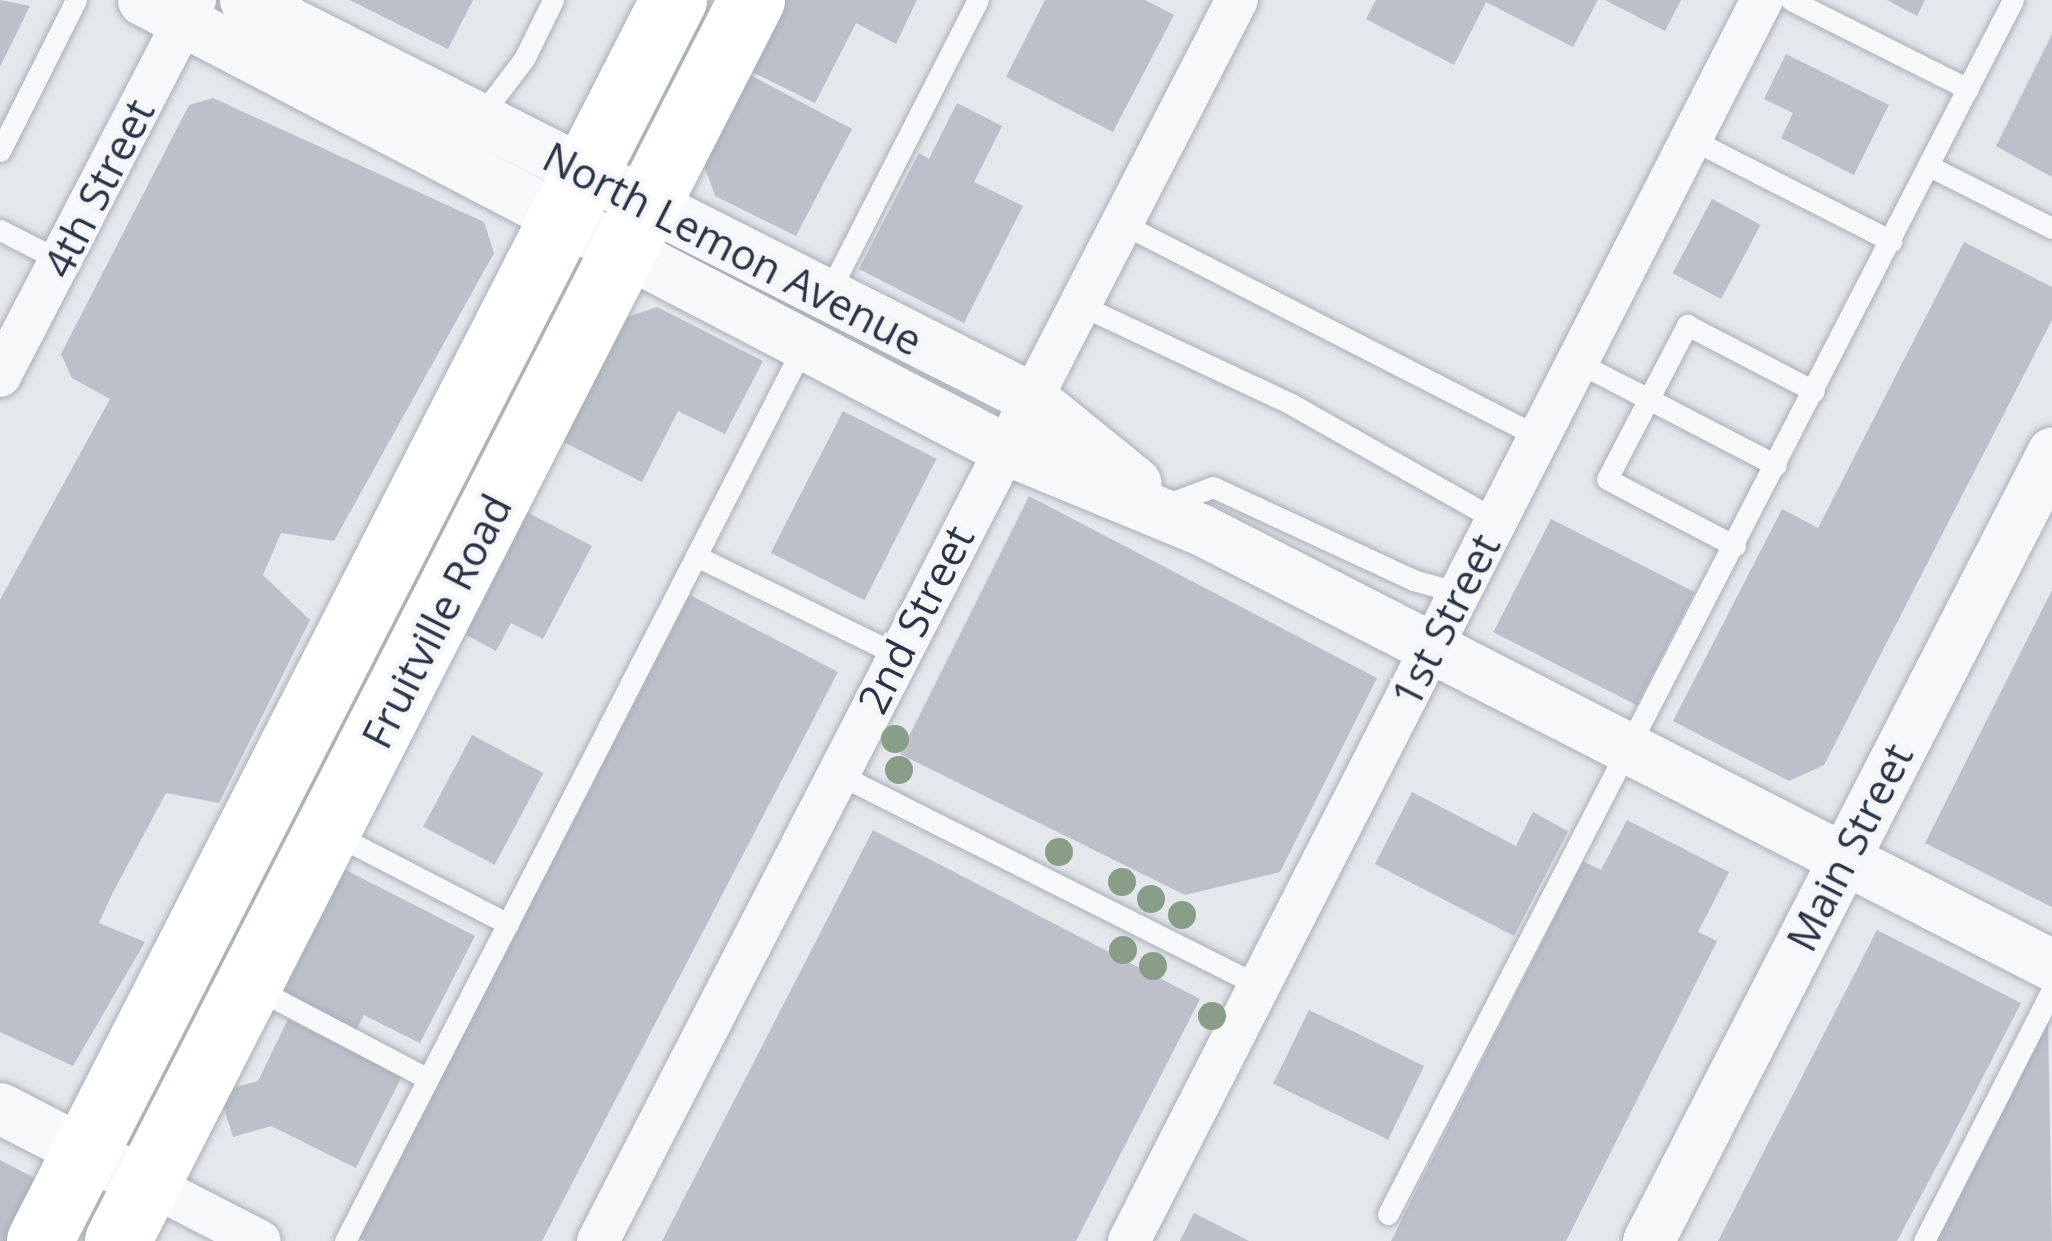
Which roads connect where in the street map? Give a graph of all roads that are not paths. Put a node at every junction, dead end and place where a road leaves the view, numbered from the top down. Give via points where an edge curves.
1 (76, 0) edge
2 (245, 0) edge
3 (553, 0) edge
4 (674, 0) edge
5 (752, 0) edge
6 (978, 0) edge
7 (1237, 0) edge
8 (1762, 0) edge
9 (1791, 0) edge
10 (2013, 0) edge
11 (174, 7) edge
12 (1968, 89) junction
13 (478, 118) junction
14 (1691, 139) junction
15 (0, 151) edge
16 (1929, 166) junction
17 (575, 197) junction
18 (1121, 223) junction
19 (2052, 228) edge
20 (638, 229) junction
21 (0, 230) edge
22 (1891, 241) junction
23 (61, 261) junction
24 (828, 294) junction
25 (1078, 304) junction
26 (13, 320) edge
27 (804, 345) junction
28 (1577, 362) junction
29 (0, 376) edge
30 (1814, 391) junction
31 (1030, 397) junction
32 (1648, 400) junction
33 (1540, 436) junction
34 (1003, 448) junction
35 (2052, 453) edge
36 (1776, 465) junction
37 (1183, 517) junction
38 (1496, 520) junction
39 (1735, 546) junction
40 (696, 556) junction
41 (1460, 593) junction
42 (1429, 648) junction
43 (896, 654) junction
44 (1627, 745) junction
45 (836, 773) junction
46 (328, 831) junction
47 (1843, 858) junction
48 (508, 925) junction
49 (2052, 965) edge
50 (249, 985) junction
51 (1259, 986) junction
52 (2052, 990) edge
53 (428, 1078) junction
54 (0, 1108) edge
55 (84, 1152) junction
56 (146, 1182) junction
57 (1388, 1214) dead end
58 (40, 1241) edge
59 (118, 1241) edge
60 (260, 1241) edge
61 (345, 1241) edge
62 (598, 1241) edge
63 (1129, 1241) edge
64 (1648, 1241) edge
65 (1924, 1241) edge

1 - 15 lane
2 - 13 street, North Lemon Avenue
3 - 13 lane via 524,59
4 - 17 main road, Fruitville Road
5 - 20 main road, Fruitville Road
6 - 24 lane
7 - 18 street, 2nd Street
8 - 14 street, 1st Street
9 - 12 lane
10 - 12 lane
11 - 17 street
11 - 23 street, 4th Street
12 - 16 lane
13 - 17 street, North Lemon Avenue
14 - 22 lane
14 - 28 street, 1st Street
16 - 19 lane
16 - 22 lane
17 - 20 street
17 - 55 main road, Fruitville Road
18 - 25 street, 2nd Street
18 - 33 lane
20 - 24 street, North Lemon Avenue
20 - 27 street
20 - 46 main road, Fruitville Road
21 - 23 lane
22 - 30 lane
23 - 26 street, 4th Street
24 - 31 street, North Lemon Avenue
25 - 31 street, 2nd Street
25 - 38 lane via 1291,404
26 - 29 street, 4th Street
27 - 34 street
27 - 40 lane
28 - 32 lane
28 - 33 street, 1st Street
30 - 32 lane via 1687,325
30 - 36 lane
31 - 34 street, 2nd Street
31 - 37 street, North Lemon Avenue
32 - 36 lane
32 - 39 lane via 1607,479
33 - 38 street, 1st Street
34 - 37 street
34 - 43 street, 2nd Street
35 - 47 street, Main Street
36 - 39 lane
37 - 41 lane via 1213,487 1413,580
37 - 42 street
38 - 41 street, 1st Street
39 - 44 lane
40 - 43 lane
40 - 48 lane
41 - 42 street, 1st Street
42 - 44 street
42 - 51 street, 1st Street
43 - 45 street, 2nd Street
44 - 47 street
44 - 57 lane
45 - 51 lane
45 - 62 street, 2nd Street
46 - 48 lane
46 - 50 main road, Fruitville Road
47 - 49 street
47 - 64 street, Main Street
48 - 53 lane
50 - 53 lane
50 - 56 main road, Fruitville Road
51 - 63 street, 1st Street
52 - 65 lane
53 - 61 lane
54 - 55 street
55 - 56 street
55 - 58 main road, Fruitville Road
56 - 59 main road, Fruitville Road
56 - 60 street

